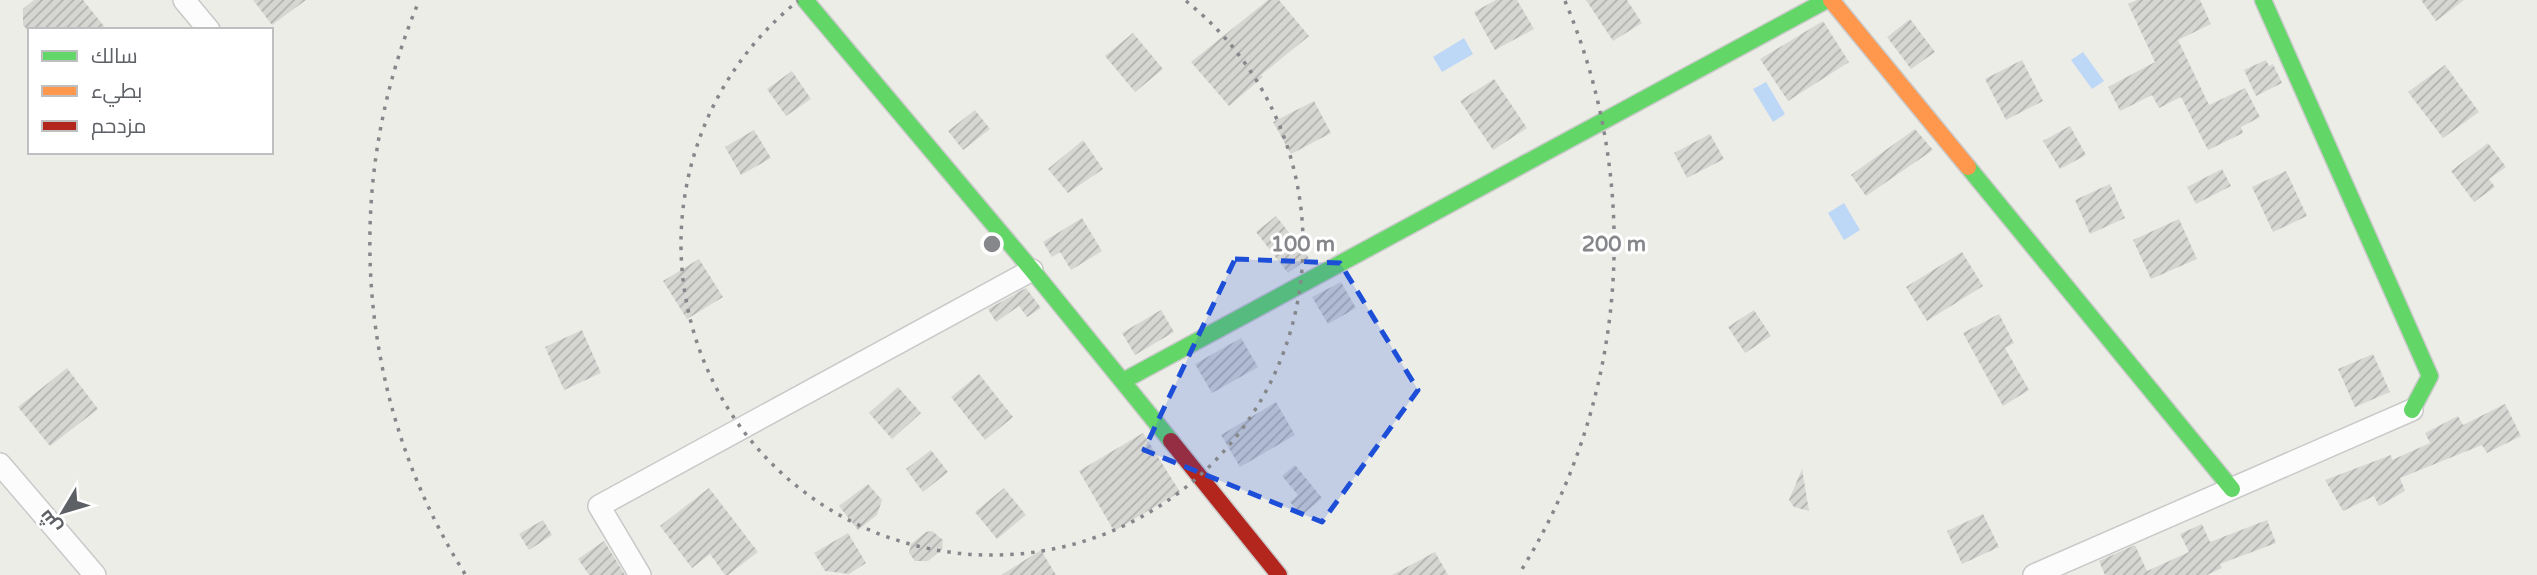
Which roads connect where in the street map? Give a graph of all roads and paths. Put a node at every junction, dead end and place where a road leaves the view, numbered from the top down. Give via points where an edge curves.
1 (184, 0) edge
2 (806, 0) edge
3 (1829, 0) edge
4 (2263, 0) edge
5 (207, 28) edge
6 (1032, 270) junction
7 (1123, 381) junction
8 (2412, 410) joint
9 (0, 464) edge
10 (2232, 488) junction
11 (95, 575) edge
12 (640, 575) edge
13 (1279, 575) edge
14 (2034, 575) edge

1 - 5 street
2 - 6 street
3 - 7 street
3 - 10 street
4 - 8 street via 2430,376
6 - 7 street
6 - 12 street via 599,506
7 - 13 street
8 - 10 street
9 - 11 street
10 - 14 street

